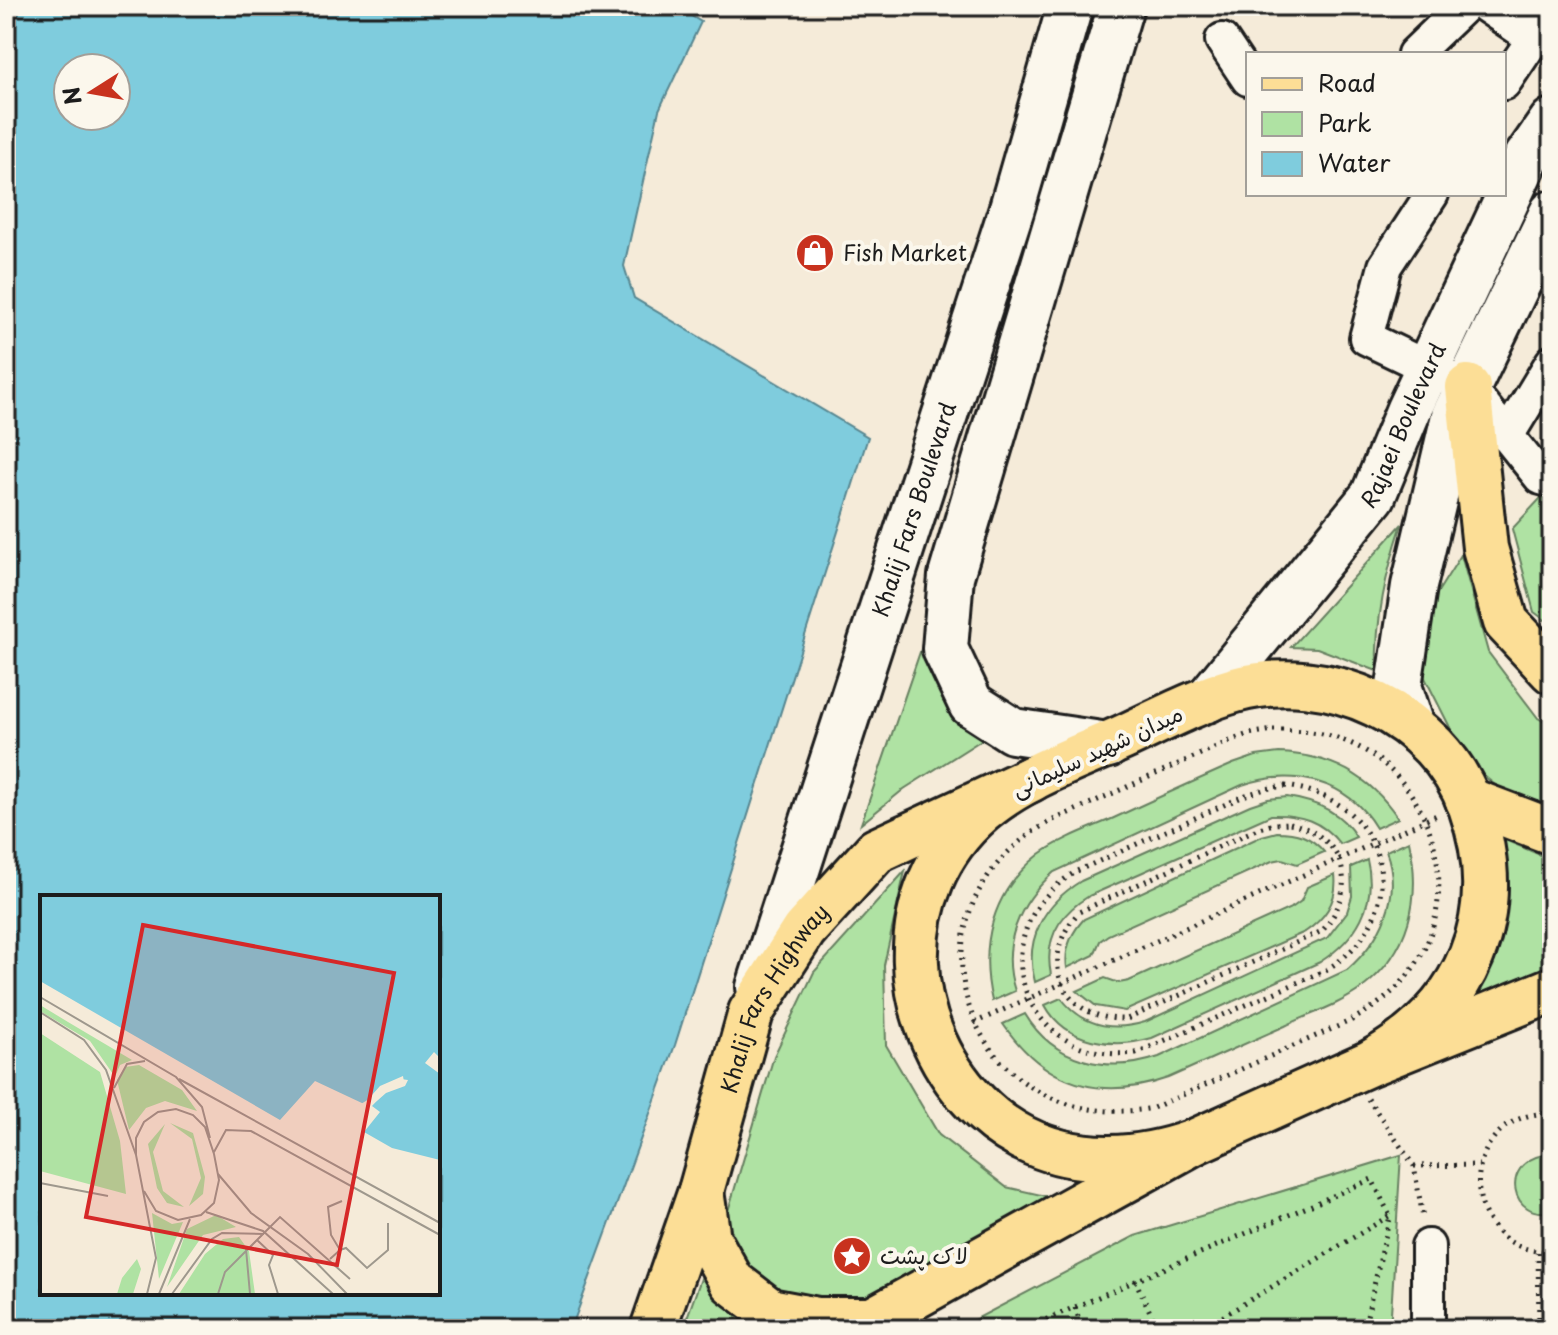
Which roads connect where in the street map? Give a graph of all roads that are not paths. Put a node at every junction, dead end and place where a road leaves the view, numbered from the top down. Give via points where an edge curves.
1 (1070, 6) edge
2 (1121, 6) edge
3 (1464, 6) edge
4 (1486, 6) edge
5 (1552, 11) edge
6 (1533, 38) junction
7 (1222, 40) dead end
8 (1416, 52) edge
9 (1246, 76) edge
10 (1506, 80) edge
11 (1552, 121) edge
12 (1431, 196) edge
13 (1552, 213) edge
14 (1552, 362) edge
15 (1428, 368) junction
16 (1468, 387) junction
17 (1507, 436) junction
18 (1552, 481) edge
19 (1552, 671) edge
20 (1207, 700) junction
21 (1412, 726) junction
22 (1108, 745) junction
23 (1031, 779) junction
24 (1468, 800) junction
25 (1552, 832) edge
26 (1552, 990) edge
27 (751, 1012) junction
28 (1360, 1068) junction
29 (1194, 1142) junction
30 (701, 1191) junction
31 (1428, 1246) road end
32 (862, 1324) edge
33 (653, 1329) edge
34 (1428, 1329) edge

1 - 27 main road, Khalij Fars Boulevard via 1012,208
2 - 22 main road via 951,576 945,649 971,704 1013,731
3 - 8 street
4 - 6 street
5 - 6 street
6 - 10 street
7 - 9 street
11 - 15 main road, Rajaei Boulevard via 1527,157
12 - 15 street via 1385,266 1366,338
13 - 16 main road, Rajaei Boulevard
14 - 17 street
15 - 16 street
15 - 20 main road, Rajaei Boulevard via 1373,496
16 - 17 street
16 - 19 main road via 1485,548 1506,622
16 - 21 main road, Rajaei Boulevard via 1454,416 1414,586 1399,686
17 - 18 street via 1541,478
20 - 21 main road, میدان شهید سلیمانی via 1266,684 1297,683 1372,702
20 - 22 main road, میدان شهید سلیمانی
21 - 24 main road, میدان شهید سلیمانی via 1444,760
22 - 23 main road, میدان شهید سلیمانی
23 - 27 main road, Khalij Fars Highway via 876,851 804,930
23 - 29 main road, میدان شهید سلیمانی via 980,813 950,849 928,890 919,920 916,966 922,1013 933,1042 948,1070 978,1105 1043,1147 1073,1155 1135,1159
24 - 25 main road
24 - 28 main road, میدان شهید سلیمانی via 1479,830 1485,876 1482,923 1473,953 1460,981 1421,1029
26 - 28 main road
27 - 30 main road, Khalij Fars Highway
28 - 29 main road, میدان شهید سلیمانی
29 - 32 main road
30 - 32 main road via 708,1239 732,1282 770,1311
30 - 33 main road, Khalij Fars Highway
31 - 34 street

